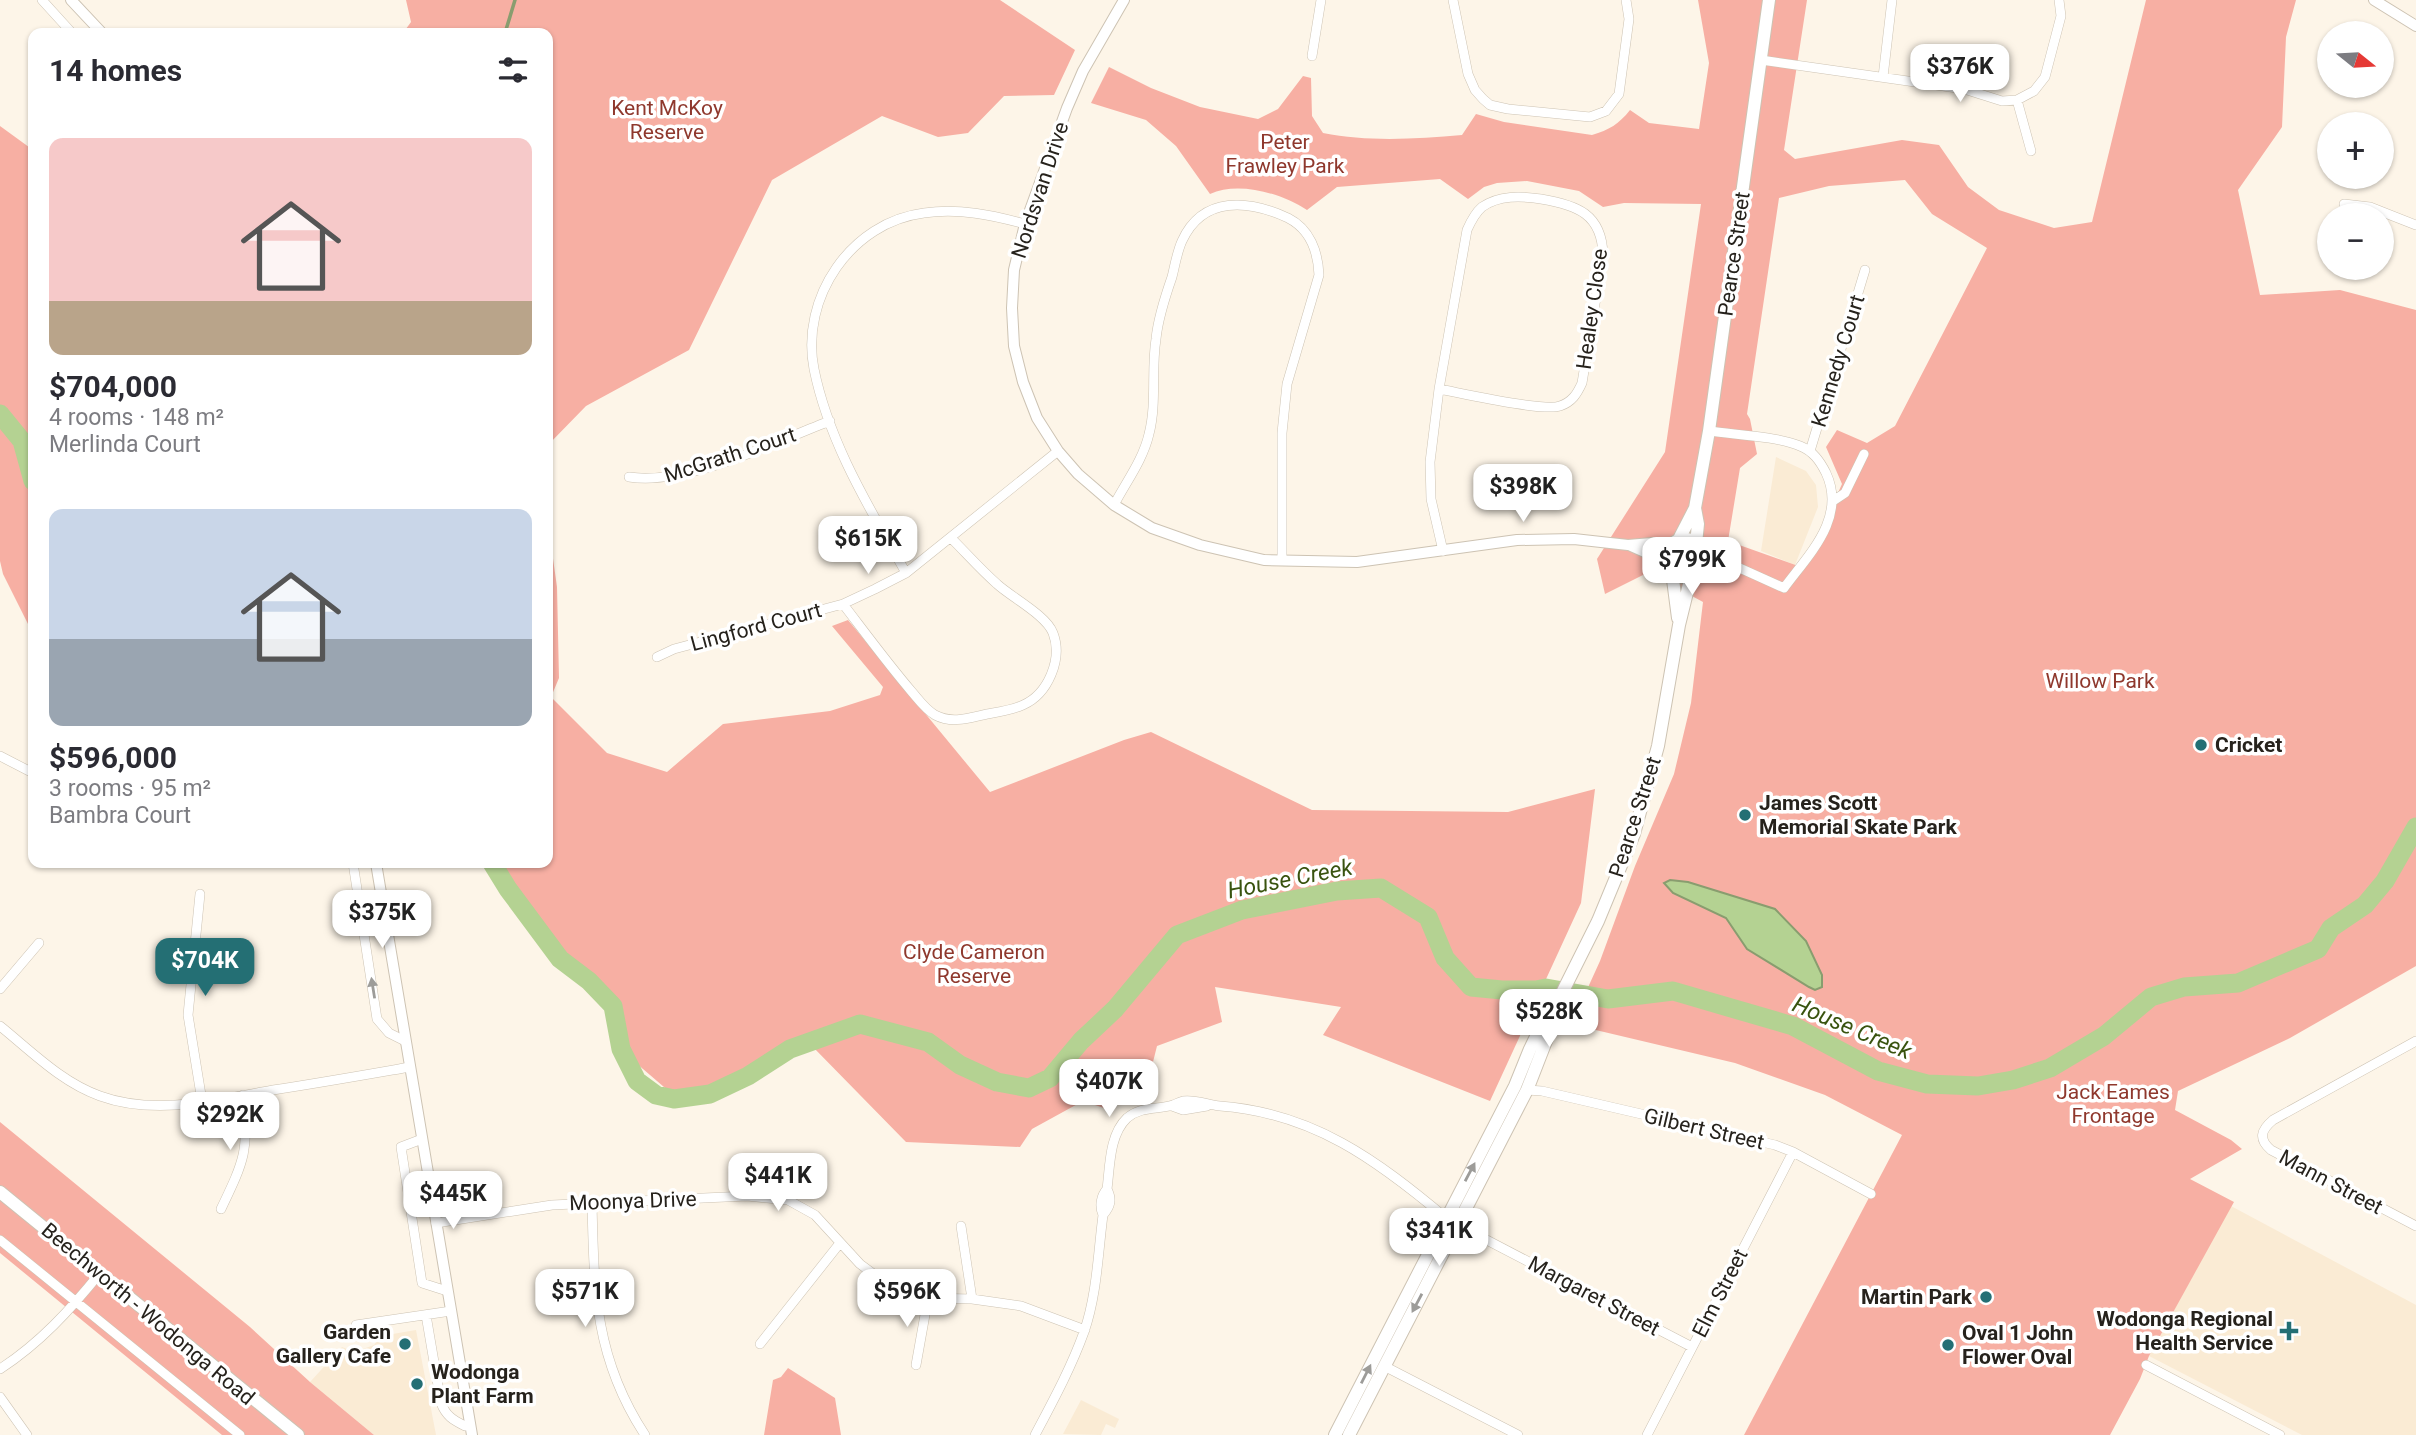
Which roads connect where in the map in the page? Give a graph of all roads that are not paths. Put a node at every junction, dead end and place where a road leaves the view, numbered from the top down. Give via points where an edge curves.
1 (42, 0) edge
2 (72, 0) edge
3 (1321, 0) edge
4 (1452, 0) edge
5 (1626, 0) edge
6 (1769, 0) edge
7 (1892, 0) edge
8 (2059, 0) edge
9 (2374, 0) edge
10 (1120, 1) edge
11 (2414, 21) edge
12 (67, 28) edge
13 (97, 28) edge
14 (1312, 56) dead end
15 (1761, 60) junction
16 (1883, 77) junction
17 (2017, 100) junction
18 (2032, 151) dead end
19 (2394, 216) edge
20 (1024, 224) junction
21 (2416, 225) edge
22 (1865, 270) dead end
23 (1439, 389) junction
24 (830, 421) junction
25 (1709, 431) junction
26 (1058, 451) junction
27 (1810, 451) junction
28 (1864, 454) dead end
29 (629, 477) dead end
30 (1833, 501) junction
31 (1114, 505) junction
32 (1695, 508) junction
33 (951, 539) junction
34 (1676, 543) junction
35 (1628, 545) junction
36 (1699, 547) junction
37 (1443, 551) junction
38 (1282, 560) junction
39 (1670, 567) junction
40 (1742, 569) junction
41 (906, 573) junction
42 (1694, 574) junction
43 (843, 604) junction
44 (1679, 625) junction
45 (657, 657) dead end
46 (0, 756) edge
47 (28, 770) edge
48 (354, 868) edge
49 (377, 868) edge
50 (200, 894) dead end
51 (39, 943) dead end
52 (0, 989) edge
53 (0, 1026) edge
54 (405, 1041) junction
55 (2416, 1041) edge
56 (410, 1067) junction
57 (1521, 1088) junction
58 (243, 1095) junction
59 (202, 1101) junction
60 (422, 1139) junction
61 (1793, 1152) junction
62 (0, 1192) edge
63 (1871, 1195) dead end
64 (592, 1203) junction
65 (221, 1209) dead end
66 (1446, 1218) junction
67 (436, 1223) junction
68 (1458, 1225) junction
69 (961, 1226) dead end
70 (2416, 1226) edge
71 (0, 1240) edge
72 (840, 1243) junction
73 (100, 1273) junction
74 (447, 1291) junction
75 (928, 1298) junction
76 (972, 1299) junction
77 (76, 1303) junction
78 (451, 1311) junction
79 (426, 1315) junction
80 (356, 1325) dead end
81 (1084, 1330) junction
82 (760, 1344) dead end
83 (1692, 1347) junction
84 (916, 1364) dead end
85 (2146, 1365) dead end
86 (1384, 1366) junction
87 (0, 1369) edge
88 (0, 1397) edge
89 (467, 1432) edge
90 (27, 1435) edge
91 (240, 1435) edge
92 (298, 1435) edge
93 (645, 1435) edge
94 (1035, 1435) edge
95 (1335, 1435) edge
96 (1349, 1435) edge
97 (1518, 1435) edge
98 (1647, 1435) edge
99 (2280, 1435) edge

1 - 12 street
2 - 13 street
3 - 14 street
4 - 5 street via 1468,74 1475,90 1490,105 1590,117 1606,111 1619,93 1629,19
6 - 15 main road, Pearce Street
7 - 16 street
8 - 17 street via 2061,16 2045,77 2034,91
9 - 11 street
10 - 20 street, Nordsvan Drive via 1083,71
15 - 16 street
15 - 25 main road, Pearce Street
16 - 17 street via 1965,89 2002,101
17 - 18 street
19 - 21 street
20 - 24 street via 973,212 922,213 877,229 859,241 828,281 814,327 814,371
20 - 26 street, Nordsvan Drive via 1014,270 1014,346 1037,418
22 - 27 street, Kennedy Court
23 - 23 street, Healey Close via 1467,230 1477,212 1495,201 1526,197 1566,203 1583,211 1601,234 1603,255 1582,383 1571,401 1558,407 1539,407
23 - 37 street, Healey Close via 1430,462 1431,499
24 - 29 street, McGrath Court via 678,476
24 - 41 street via 860,493
25 - 27 street, Kennedy Court via 1789,443
25 - 32 main road, Pearce Street
26 - 31 street, Nordsvan Drive
26 - 33 street, Lingford Court
27 - 30 street, Kennedy Court via 1829,480
28 - 30 street via 1845,493
30 - 40 street via 1823,535 1784,588
31 - 38 street, Nordsvan Drive via 1152,528 1200,545
31 - 38 street via 1149,436 1155,339 1182,241 1202,216 1223,206 1243,204 1272,212 1295,222 1313,244 1319,275 1287,384 1282,433
32 - 34 main road, Pearce Street
32 - 36 main road, Pearce Street
33 - 41 street, Lingford Court
33 - 43 street via 1053,633 1054,667 1044,689 1031,701 963,719 934,714
34 - 35 street, Nordsvan Drive
34 - 36 main road via 1685,540
34 - 39 main road via 1667,553
35 - 37 street, Nordsvan Drive via 1574,539 1517,540
35 - 39 street, Nordsvan Drive
36 - 40 street
36 - 42 main road via 1703,562
37 - 38 street, Nordsvan Drive via 1357,562
39 - 42 main road via 1682,577
39 - 44 main road, Pearce Street
40 - 42 street
41 - 43 street, Lingford Court
42 - 44 main road, Pearce Street
43 - 45 street, Lingford Court
44 - 57 main road, Pearce Street via 1645,800 1620,869
46 - 47 street
54 -> 48 street via 389,1033 377,1019
49 - 54 street
50 - 59 street via 188,1015
51 - 52 street
53 - 59 street via 52,1069 99,1096 152,1106
54 - 56 street
55 - 70 street, Mann Street via 2265,1127 2261,1135 2271,1150
56 - 58 street
56 - 60 street
57 - 61 street, Gilbert Street
66 -> 57 main road, Pearce Street
57 - 68 main road, Pearce Street
58 - 59 street
58 - 65 street via 246,1149
60 - 67 street
60 - 74 street via 401,1147 422,1283
61 - 63 street, Gilbert Street
61 - 83 street, Elm Street
62 - 73 main road, Beechworth - Wodonga Road
64 - 67 street, Moonya Drive
64 - 72 street, Moonya Drive via 747,1196 788,1200 816,1215
64 - 93 street via 595,1291 607,1357
66 - 68 main road
66 - 81 street via 1371,1159 1311,1127 1255,1111 1209,1105 1183,1110 1148,1108 1123,1124 1114,1144 1107,1189 1102,1194 1104,1214
95 -> 66 main road, Pearce Street
67 - 74 street
68 - 83 street, Margaret Street
68 -> 86 main road, Pearce Street
69 - 76 street
71 - 77 street, Beechworth - Wodonga Road
72 - 75 street, Moonya Drive via 891,1287
72 - 82 street
73 - 77 street
73 - 92 main road, Beechworth - Wodonga Road
74 - 78 street
75 - 76 street, Moonya Drive
75 - 84 street
76 - 81 street, Moonya Drive via 1021,1306
77 - 87 street via 30,1348
77 - 91 street, Beechworth - Wodonga Road
78 - 79 street
78 - 89 street
79 - 80 street
79 - 89 street via 444,1412
81 - 94 street
83 - 98 street, Elm Street
85 - 99 street
86 - 96 main road, Pearce Street
86 - 97 street
88 - 90 street

